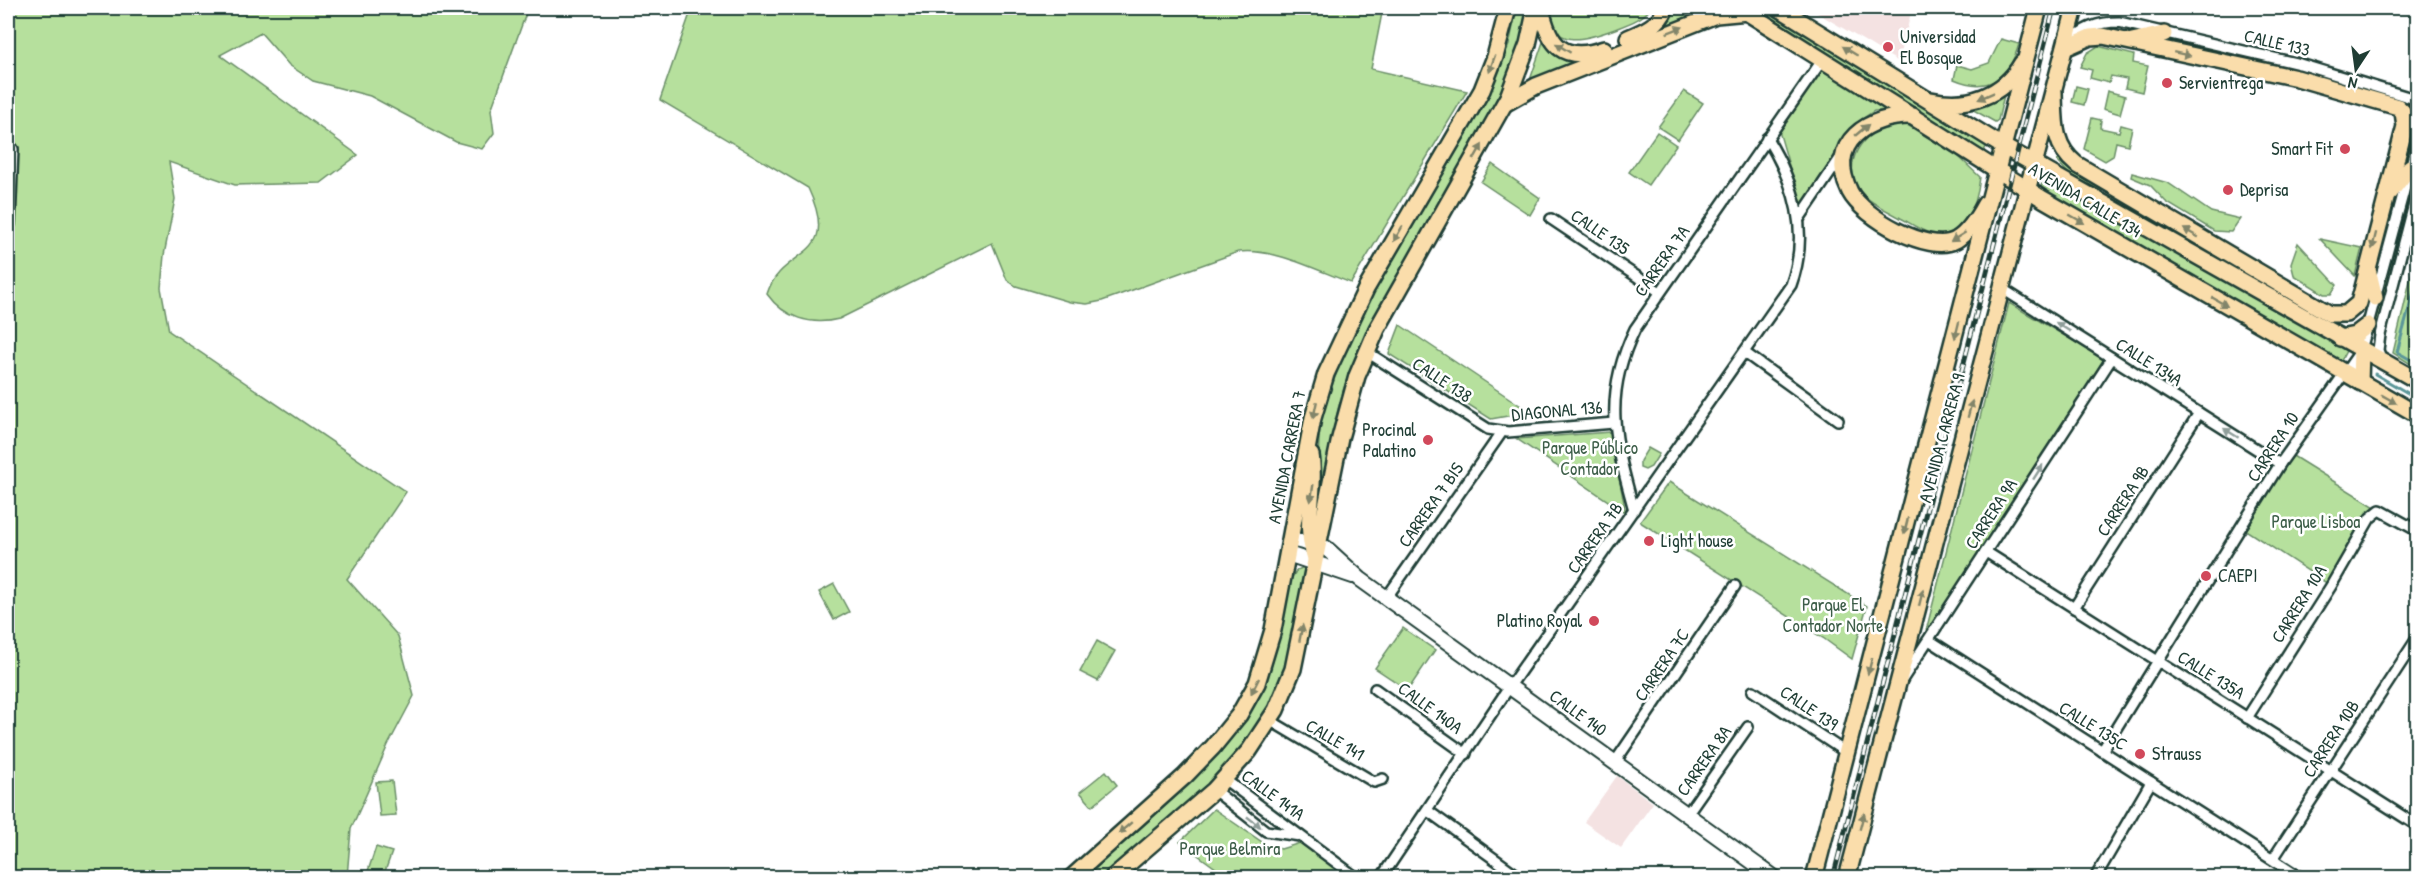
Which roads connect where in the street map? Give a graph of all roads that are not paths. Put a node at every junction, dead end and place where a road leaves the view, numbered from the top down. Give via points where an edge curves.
1 (1508, 8) edge
2 (1539, 8) edge
3 (1666, 8) edge
4 (1779, 8) edge
5 (2039, 8) edge
6 (2075, 8) edge
7 (1744, 10) edge
8 (2164, 34) junction
9 (2129, 42) junction
10 (2065, 48) junction
11 (2026, 56) junction
12 (1823, 58) junction
13 (2054, 92) junction
14 (1926, 98) junction
15 (2418, 100) edge
16 (1506, 103) junction
17 (1914, 116) junction
18 (1767, 138) junction
19 (2418, 139) edge
20 (2004, 147) junction
21 (1847, 148) junction
22 (13, 149) dead end
23 (2034, 164) junction
24 (2410, 167) junction
25 (1998, 171) junction
26 (2027, 189) junction
27 (2418, 189) edge
28 (1992, 191) junction
29 (2102, 202) junction
30 (2384, 202) junction
31 (2151, 210) junction
32 (1551, 219) dead end
33 (1799, 219) junction
34 (10, 224) dead end
35 (2241, 263) junction
36 (2368, 267) junction
37 (2001, 288) junction
38 (1660, 292) junction
39 (2375, 298) junction
40 (2318, 308) junction
41 (2288, 309) junction
42 (2368, 325) junction
43 (2340, 338) junction
44 (2361, 350) junction
45 (1367, 352) junction
46 (1745, 353) junction
47 (2112, 358) junction
48 (2382, 361) junction
49 (2343, 373) junction
50 (2418, 381) edge
51 (2360, 382) junction
52 (2199, 413) junction
53 (2418, 415) edge
54 (1838, 420) dead end
55 (1614, 423) junction
56 (1502, 432) junction
57 (1309, 444) junction
58 (2280, 464) junction
59 (1634, 510) junction
60 (2418, 531) edge
61 (1315, 543) junction
62 (1289, 546) junction
63 (1986, 552) junction
64 (1316, 561) junction
65 (1360, 579) junction
66 (1735, 586) dead end
67 (1387, 597) junction
68 (2074, 608) junction
69 (2418, 637) edge
70 (1929, 640) junction
71 (2158, 661) junction
72 (1510, 686) junction
73 (1376, 688) dead end
74 (1897, 688) junction
75 (1753, 691) dead end
76 (2247, 718) junction
77 (1271, 721) junction
78 (1748, 727) dead end
79 (2102, 751) junction
80 (1847, 753) junction
81 (1466, 754) junction
82 (1615, 762) junction
83 (2331, 771) junction
84 (1383, 779) dead end
85 (2151, 782) junction
86 (1219, 784) junction
87 (1428, 811) junction
88 (1687, 814) junction
89 (2417, 823) edge
90 (1303, 837) junction
91 (2273, 859) junction
92 (1071, 878) edge
93 (1112, 878) edge
94 (1357, 878) edge
95 (1381, 878) edge
96 (1521, 878) edge
97 (1775, 878) edge
98 (1814, 878) edge
99 (1847, 878) edge
100 (2095, 878) edge
101 (2301, 878) edge

1 -> 57 main road, AVENIDA CARRERA 7 via 1482,90 1366,289 1335,351 1319,392
3 -> 2 main road via 1659,21 1645,31 1583,54 1567,52 1552,41
2 - 16 main road
14 -> 4 main road, AVENIDA CALLE 134
5 - 11 main road, AVENIDA CARRERA 9
6 - 10 main road, AVENIDA CARRERA 9
7 - 12 main road, AVENIDA CALLE 134
16 -> 7 main road via 1545,82 1716,15
8 - 9 main road
8 - 10 street, CALLE 133 via 2119,22 2100,23 2083,30
8 - 15 street, CALLE 133 via 2300,64
9 - 10 main road via 2096,36
9 -> 30 main road via 2275,73 2393,104 2403,112 2405,126
10 - 13 main road, AVENIDA CARRERA 9
11 -> 14 main road via 2015,75 1979,99 1947,102
11 - 20 main road, AVENIDA CARRERA 9
12 - 17 main road, AVENIDA CALLE 134
12 - 18 street, CARRERA 7A
13 - 23 main road, AVENIDA CARRERA 9
13 - 31 main road via 2056,133 2064,153 2084,170
14 - 20 main road, AVENIDA CALLE 134
45 -> 16 main road
21 -> 17 main road via 1866,125 1889,117
17 - 25 main road, AVENIDA CALLE 134
18 - 33 street via 1786,173
18 - 38 street, CARRERA 7A
19 - 24 street, CARRERA 10
20 - 23 main road, AVENIDA CALLE 134
20 - 25 main road, AVENIDA CARRERA 9
28 -> 21 main road via 1971,226 1956,240 1931,243 1914,238 1860,206 1845,176
21 - 33 street
22 - 34 street
23 - 26 main road, AVENIDA CARRERA 9
23 - 29 main road, AVENIDA CALLE 134
24 - 30 main road
24 - 39 street, CARRERA 10
25 - 26 main road, AVENIDA CALLE 134
25 - 28 main road, AVENIDA CARRERA 9
26 - 37 main road, AVENIDA CARRERA 9
26 -> 49 main road, AVENIDA CALLE 134
27 - 48 street via 2380,335 2378,350
28 -> 80 main road, AVENIDA CARRERA 9
29 - 31 main road
29 - 41 main road, AVENIDA CALLE 134
30 -> 36 main road
35 -> 31 main road
32 - 38 street, CALLE 135
33 - 46 street, CARRERA 7B via 1802,241 1791,285
35 - 40 main road
35 - 41 main road
36 - 39 main road
36 - 40 main road via 2359,303 2353,310 2339,316
47 -> 37 street, CALLE 134A
74 -> 37 main road, AVENIDA CARRERA 9
38 - 55 street, CARRERA 7A via 1623,354 1615,392
39 - 42 street, CARRERA 10
40 - 43 main road
41 - 43 main road, AVENIDA CALLE 134
42 - 43 main road via 2355,335
42 - 44 street, CARRERA 10
43 - 44 main road, AVENIDA CALLE 134
44 - 48 main road, AVENIDA CALLE 134
44 - 49 street, CARRERA 10
44 - 51 main road
45 - 56 street, CALLE 138 via 1483,426
45 - 61 main road via 1343,422
46 - 54 street
46 - 59 street, CARRERA 7B
47 - 52 street, CALLE 134A
63 -> 47 street, CARRERA 9A
48 - 50 main road, AVENIDA CALLE 134
49 - 51 main road, AVENIDA CALLE 134
49 - 58 street, CARRERA 10
51 -> 53 main road, AVENIDA CALLE 134
58 -> 52 street, CALLE 134A
52 - 68 street, CARRERA 9B
55 - 56 street, DIAGONAL 136
55 - 59 street, CARRERA 7A
56 - 67 street, CARRERA 7 BIS
57 -> 61 main road via 1314,478 1308,523
57 - 62 main road, AVENIDA CARRERA 7
58 - 71 street, CARRERA 10
59 - 72 street, CARRERA 7B
60 - 76 street, CARRERA 10A via 2380,510 2370,518
61 - 62 street
61 - 64 main road
61 - 65 street, CALLE 140
62 - 64 street, CALLE 140
62 -> 92 main road, AVENIDA CARRERA 7 via 1264,665 1239,715 1185,776
63 - 68 street, CALLE 135A
63 - 70 street, CARRERA 9A
64 - 65 street, CALLE 140
77 -> 64 main road via 1293,669
65 - 67 street, CALLE 140
66 - 82 street, CARRERA 7C
67 - 72 street, CALLE 140
68 - 71 street, CALLE 135A
69 - 83 street, CARRERA 10B
70 - 74 street, CARRERA 9A
70 - 79 street, CALLE 135C
71 - 76 street, CALLE 135A
71 - 79 street, CARRERA 10
72 - 81 street, CARRERA 7B
72 - 82 street, CALLE 140
73 - 81 street, CALLE 140A
99 -> 74 main road, AVENIDA CARRERA 9
75 - 80 street, CALLE 139
76 - 83 street, CALLE 135A
77 - 84 street, CALLE 141 via 1374,782
77 - 86 main road
78 - 88 street, CARRERA 8A
79 - 85 street, CALLE 135C
80 - 98 main road, AVENIDA CARRERA 9
81 - 87 street, CARRERA 7B
82 - 88 street, CALLE 140
83 - 89 street, CALLE 135A
83 - 91 street, CARRERA 10B
85 - 91 street, CALLE 135C
85 - 100 street
86 - 90 street, CALLE 141A
86 -> 90 street, CALLE 141A via 1266,831
86 - 93 main road
87 - 95 street, CARRERA 7B
87 - 96 street
88 - 97 street, CALLE 140
90 - 94 street, CALLE 141A
91 - 101 street, CALLE 135C

